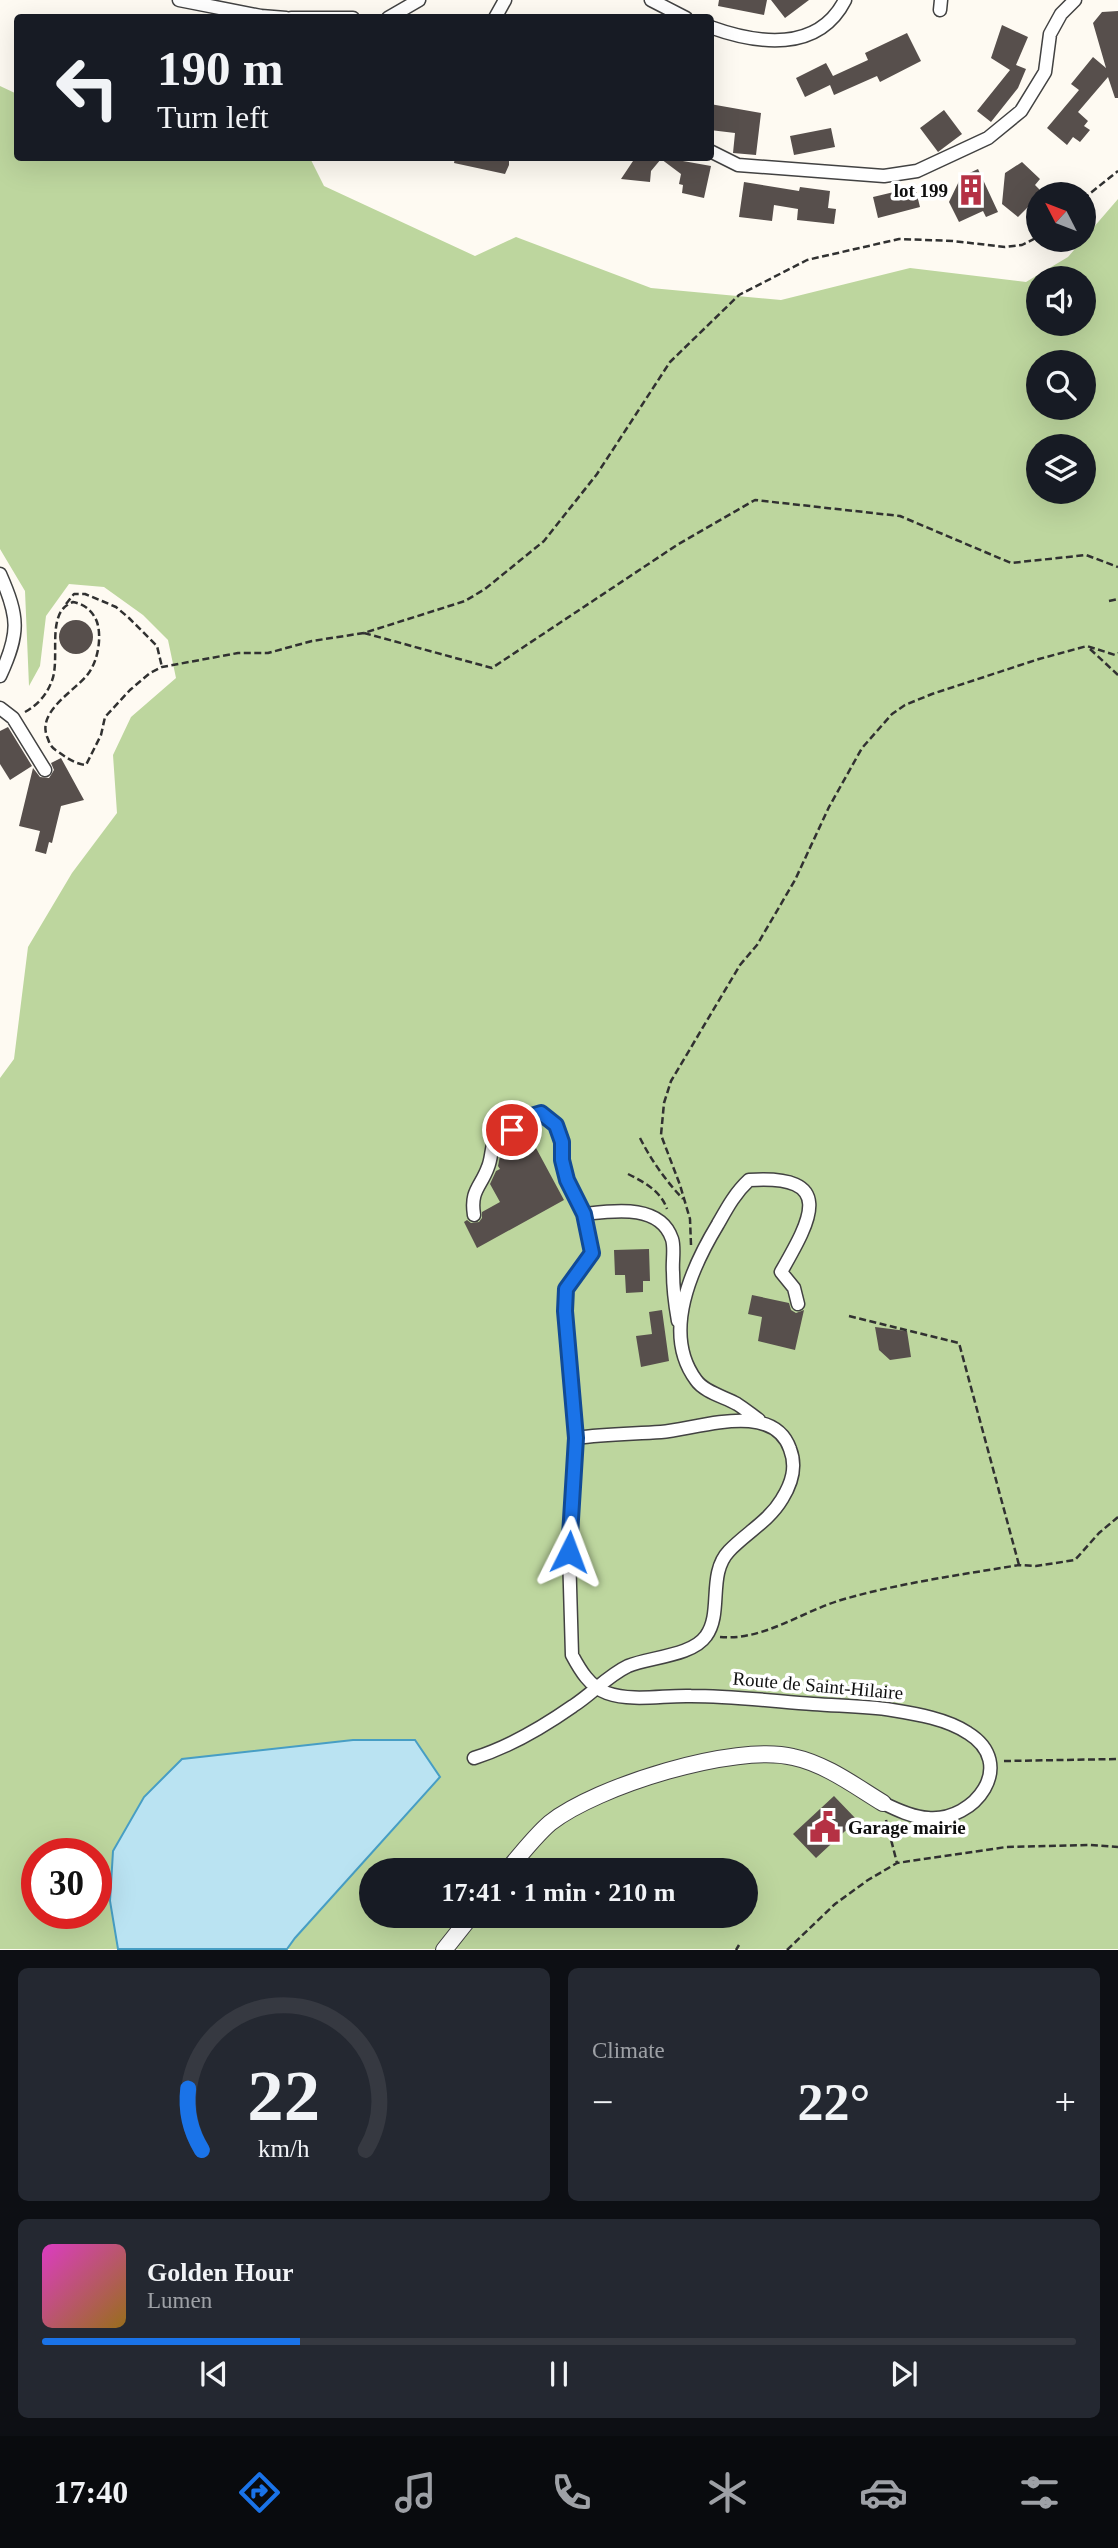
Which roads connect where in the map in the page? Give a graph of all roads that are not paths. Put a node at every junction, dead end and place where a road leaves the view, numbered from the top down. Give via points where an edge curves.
1 (179, 0) edge
2 (419, 0) edge
3 (651, 0) edge
4 (845, 0) edge
5 (1075, 0) edge
6 (247, 14) edge
7 (394, 14) edge
8 (678, 14) edge
9 (714, 28) edge
10 (714, 153) edge
11 (0, 573) edge
12 (0, 676) edge
13 (0, 709) edge
14 (45, 770) dead end
15 (584, 1214) junction
16 (474, 1215) dead end
17 (797, 1304) dead end
18 (682, 1345) junction
19 (759, 1420) junction
20 (576, 1438) junction
21 (600, 1690) junction
22 (474, 1758) dead end
23 (883, 1803) joint
24 (519, 1858) edge
25 (461, 1928) edge
26 (444, 1950) edge

1 - 6 street
2 - 7 street
3 - 8 street
4 - 9 street via 825,24 805,36 761,41
5 - 10 street via 1050,34 1045,72 1021,111 988,138 917,171 884,176 791,170 738,165
11 - 12 street via 16,617 14,644
13 - 14 street via 12,717
15 - 16 street via 567,1180 556,1125 541,1113 493,1145 488,1168 475,1189
15 - 18 street via 634,1211 664,1226 672,1239 674,1302
15 - 20 street via 592,1253 566,1289 565,1311
17 - 18 street via 794,1287 781,1272 805,1227 809,1199 795,1183 749,1180 737,1191 694,1268 681,1317
18 - 19 street via 686,1366 698,1384
19 - 20 street
19 - 21 street via 780,1432 789,1444 795,1462 791,1482 766,1519 720,1563 707,1636 693,1648 628,1667
20 - 21 street via 569,1552 572,1655
21 - 22 street via 497,1751
21 - 23 street, Route de Saint-Hilaire via 627,1697 692,1696 891,1710 971,1734 990,1760 990,1779 981,1796 958,1813 930,1818
23 - 24 street via 834,1773 793,1757 752,1753 676,1768 599,1795 550,1823
25 - 26 street

